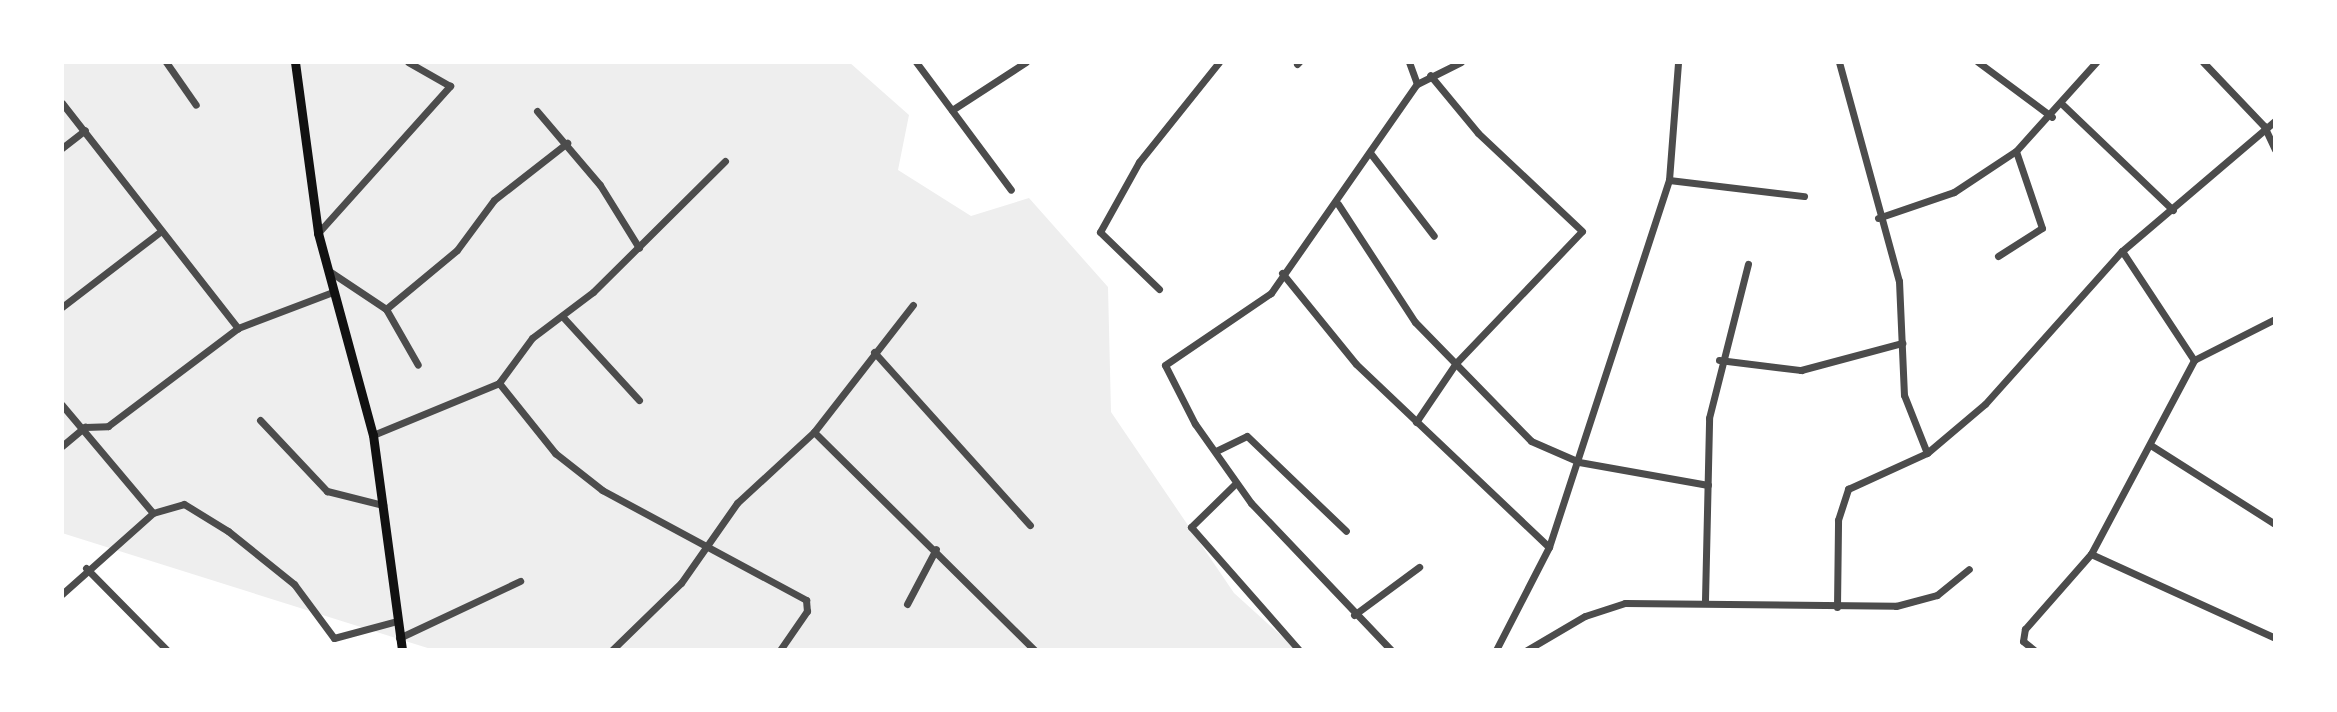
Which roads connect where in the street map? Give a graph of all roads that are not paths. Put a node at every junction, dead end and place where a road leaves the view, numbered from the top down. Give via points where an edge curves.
1 (166, 62) edge
2 (295, 62) edge
3 (408, 62) edge
4 (1026, 62) edge
5 (1219, 62) edge
6 (1409, 62) edge
7 (1461, 62) edge
8 (1678, 62) edge
9 (1839, 62) edge
10 (1978, 62) edge
11 (2096, 62) edge
12 (2203, 62) edge
13 (921, 64) edge
14 (1430, 75) junction
15 (1417, 84) junction
16 (62, 103) edge
17 (196, 105) dead end
18 (2063, 105) junction
19 (952, 110) junction
20 (537, 111) dead end
21 (2052, 117) junction
22 (2275, 121) edge
23 (2264, 126) junction
24 (85, 130) junction
25 (567, 143) junction
26 (62, 148) edge
27 (2275, 150) edge
28 (2016, 151) junction
29 (1371, 154) junction
30 (725, 161) dead end
31 (1669, 180) junction
32 (1011, 190) dead end
33 (1804, 196) dead end
34 (1338, 204) junction
35 (2173, 210) junction
36 (1878, 218) junction
37 (161, 231) junction
38 (318, 233) junction
39 (1434, 236) dead end
40 (639, 248) junction
41 (2122, 251) junction
42 (1998, 256) dead end
43 (1748, 264) dead end
44 (329, 271) junction
45 (1281, 271) junction
46 (1159, 289) dead end
47 (333, 292) junction
48 (913, 305) dead end
49 (62, 307) edge
50 (386, 309) junction
51 (562, 316) junction
52 (2275, 319) edge
53 (238, 328) junction
54 (1902, 343) junction
55 (874, 352) junction
56 (1719, 360) junction
57 (2194, 360) junction
58 (1456, 363) junction
59 (418, 365) dead end
60 (499, 383) junction
61 (639, 400) dead end
62 (62, 405) edge
63 (260, 420) dead end
64 (1416, 422) junction
65 (85, 427) junction
66 (814, 432) junction
67 (373, 435) junction
68 (62, 446) edge
69 (2152, 446) junction
70 (1216, 451) junction
71 (1927, 453) junction
72 (1579, 462) junction
73 (1236, 483) junction
74 (1708, 485) junction
75 (383, 505) junction
76 (153, 513) junction
77 (2275, 524) edge
78 (1030, 525) dead end
79 (1346, 531) dead end
80 (1549, 547) junction
81 (704, 549) junction
82 (936, 549) junction
83 (2091, 554) junction
84 (1419, 567) dead end
85 (86, 568) junction
86 (1969, 569) dead end
87 (520, 581) dead end
88 (62, 594) edge
89 (1705, 600) junction
90 (907, 604) dead end
91 (1837, 607) junction
92 (1354, 615) junction
93 (393, 622) junction
94 (399, 638) junction
95 (2275, 638) edge
96 (167, 650) edge
97 (402, 650) edge
98 (612, 650) edge
99 (780, 650) edge
100 (1034, 650) edge
101 (1299, 650) edge
102 (1391, 650) edge
103 (1496, 650) edge
104 (1527, 650) edge
105 (2034, 650) edge

1 - 17 street
2 - 38 main road
3 - 38 street via 450,86
4 - 19 street
5 - 46 street via 1139,162 1100,232
6 - 15 street
7 - 14 street
8 - 31 street
9 - 36 street
10 - 21 street
11 - 18 street
12 - 23 street
13 - 19 street
14 - 15 street
14 - 58 street via 1478,133 1582,231
15 - 29 street
16 - 24 street
18 - 21 street
18 - 35 street
19 - 32 street
20 - 25 street
21 - 28 street
22 - 23 street
23 - 27 street
23 - 35 street
24 - 26 street
24 - 37 street
25 - 40 street
25 - 50 street via 494,200 457,250
28 - 36 street via 1954,192
28 - 42 street via 2042,228
29 - 34 street
29 - 39 street
30 - 40 street
31 - 33 street
31 - 72 street
34 - 45 street
34 - 58 street via 1402,305
35 - 41 street
36 - 54 street via 1899,281
37 - 49 street
37 - 53 street
38 - 44 main road
40 - 51 street
41 - 57 street
41 - 71 street via 1999,390
43 - 56 street
44 - 47 main road
44 - 50 street
45 - 64 street via 1348,355
45 - 70 street via 1271,293 1165,365
47 - 53 street
47 - 67 main road
48 - 55 street
50 - 59 street
51 - 60 street via 532,338
51 - 61 street
52 - 57 street
53 - 65 street via 108,426
54 - 56 street via 1801,370
54 - 71 street via 1904,395
55 - 66 street
55 - 78 street
56 - 74 street
57 - 69 street
58 - 64 street
58 - 72 street via 1531,441
60 - 67 street
60 - 81 street via 555,453 602,490
62 - 65 street
63 - 75 street via 327,491
64 - 80 street
65 - 68 street
65 - 76 street
66 - 81 street via 737,503
66 - 82 street
67 - 75 main road
69 - 77 street
69 - 83 street
70 - 73 street
70 - 79 street via 1247,436
71 - 91 street via 1842,497
72 - 74 street
72 - 80 street
73 - 92 street
73 - 101 street via 1191,527
74 - 89 street
75 - 93 main road
76 - 85 street
76 - 93 street via 184,504 228,531 294,584 334,638
80 - 103 street
81 - 98 street via 681,583
81 - 99 street via 740,560 806,600 807,611
82 - 90 street
82 - 100 street
83 - 95 street
83 - 105 street via 2025,629 2023,641
84 - 92 street
85 - 88 street
85 - 96 street
86 - 91 street via 1920,600
87 - 94 street
89 - 91 street
89 - 104 street via 1611,606
92 - 102 street
93 - 94 main road
94 - 97 main road

